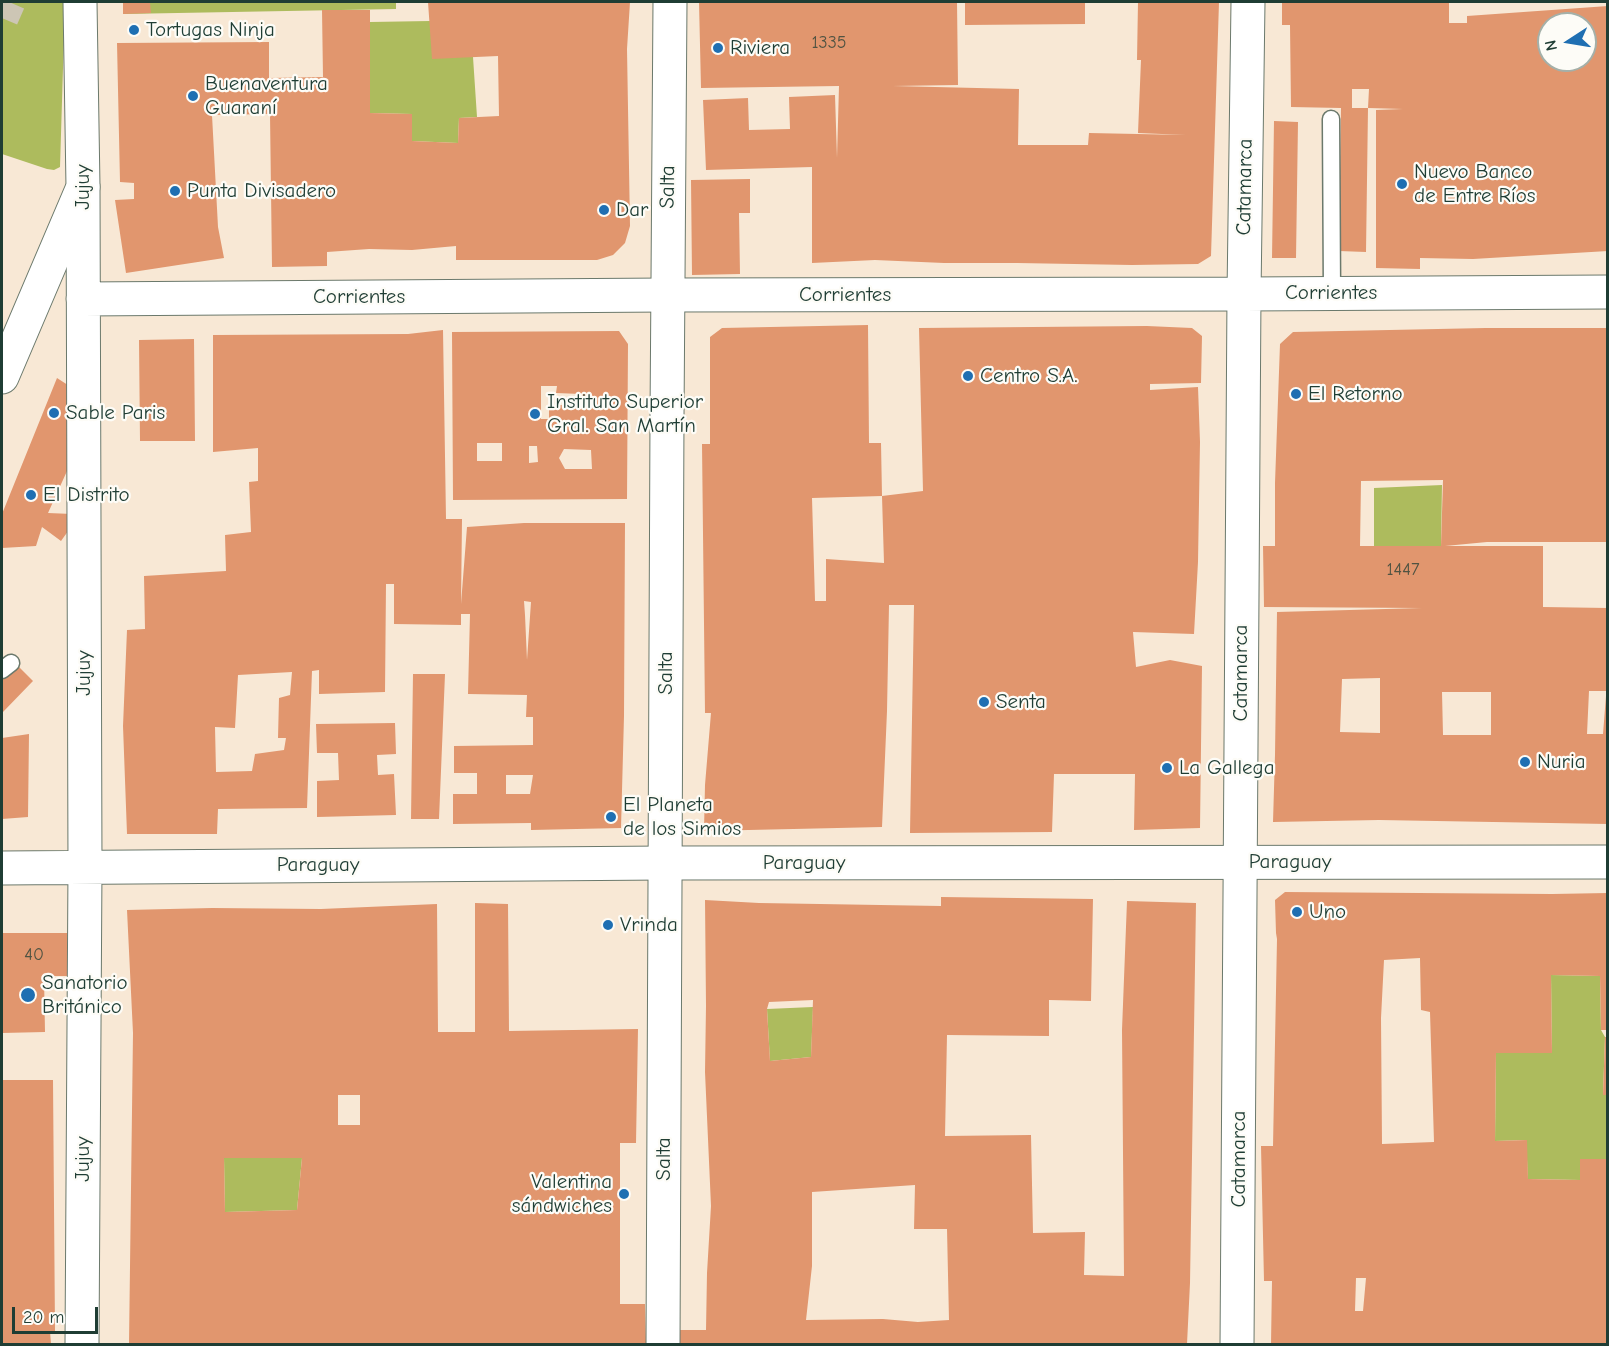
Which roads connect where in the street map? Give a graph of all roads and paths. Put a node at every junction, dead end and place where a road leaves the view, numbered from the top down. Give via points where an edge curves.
1 (80, 2) edge
2 (670, 2) edge
3 (1248, 2) edge
4 (1331, 119) dead end
5 (83, 187) junction
6 (1608, 292) edge
7 (1332, 293) junction
8 (1244, 294) junction
9 (667, 295) junction
10 (83, 299) junction
11 (2, 377) edge
12 (1608, 861) edge
13 (1240, 862) junction
14 (665, 863) junction
15 (85, 867) junction
16 (2, 868) edge
17 (82, 1344) edge
18 (663, 1344) edge
19 (1237, 1344) edge

1 - 5 street, Jujuy
2 - 9 street, Salta
3 - 8 street, Catamarca
4 - 7 lane
5 - 10 street, Jujuy
5 - 11 street
6 - 7 street, Corrientes
7 - 8 street, Corrientes
8 - 9 street, Corrientes
8 - 13 street, Catamarca
9 - 10 street, Corrientes
9 - 14 street, Salta
10 - 15 street, Jujuy
12 - 13 street, Paraguay
13 - 14 street, Paraguay
13 - 19 street, Catamarca
14 - 15 street, Paraguay
14 - 18 street, Salta
15 - 16 street, Paraguay
15 - 17 street, Jujuy

